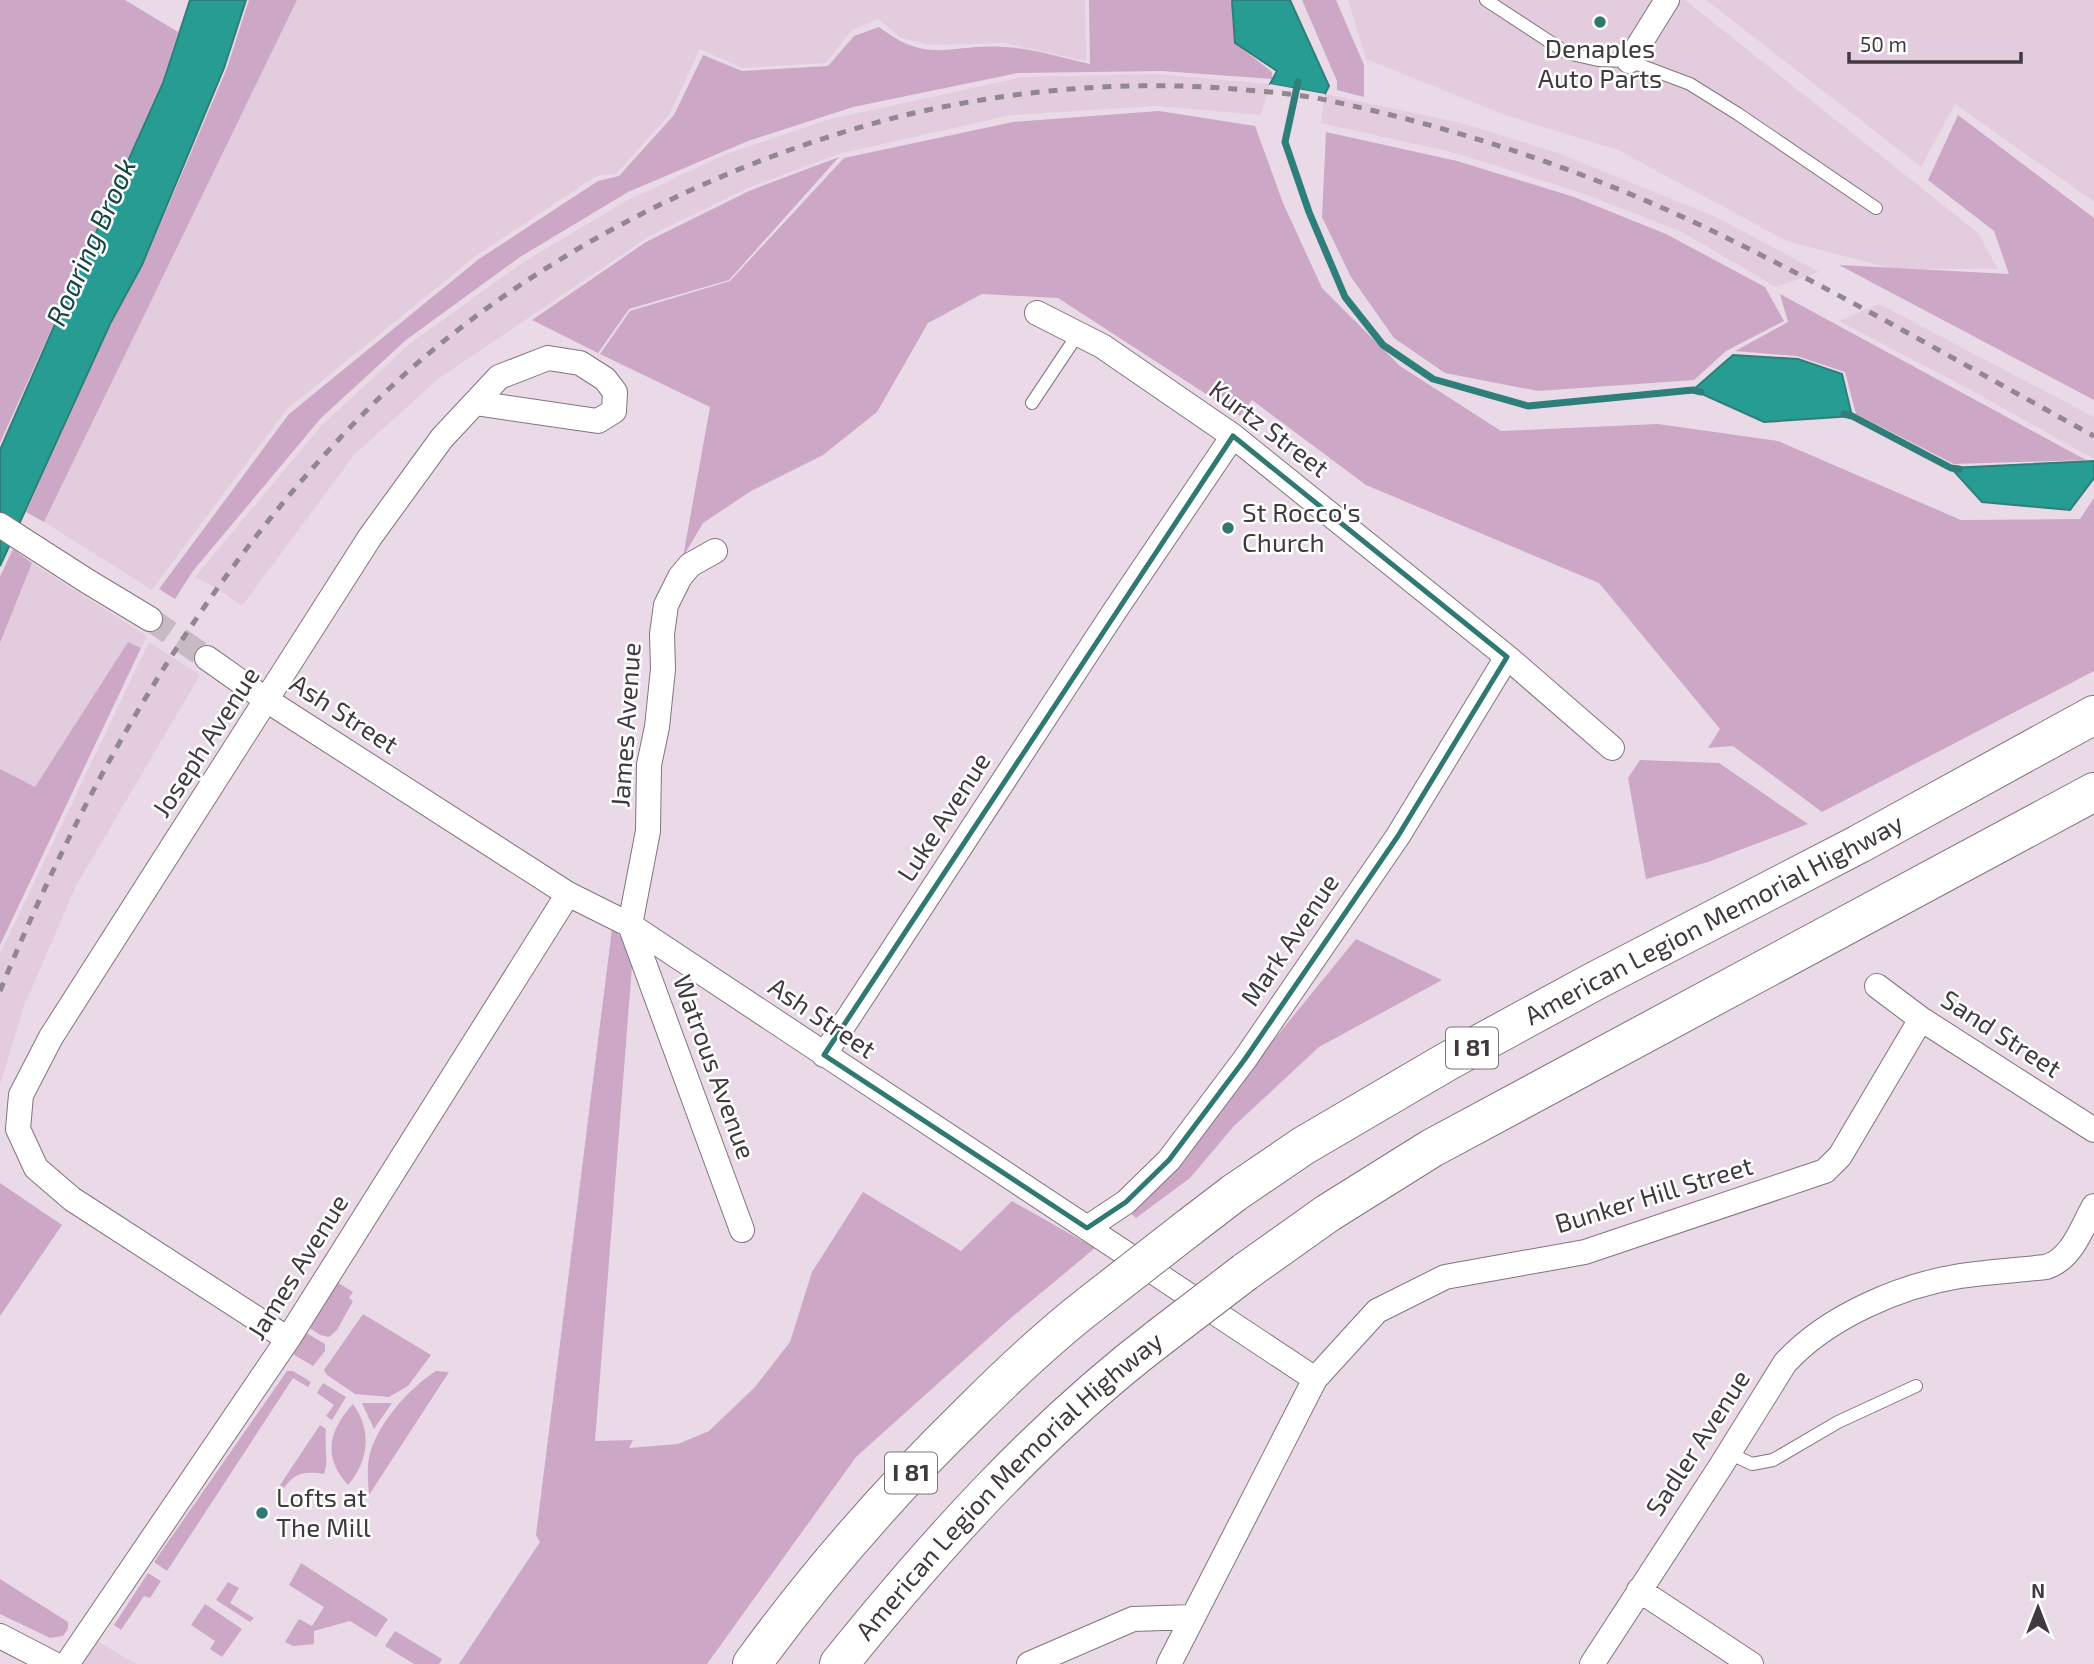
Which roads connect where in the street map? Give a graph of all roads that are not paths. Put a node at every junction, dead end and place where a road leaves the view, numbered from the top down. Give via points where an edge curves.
1 (1486, 0) edge
2 (1667, 0) edge
3 (1629, 61) junction
4 (1876, 208) dead end
5 (1037, 313) dead end
6 (1078, 334) junction
7 (475, 403) junction
8 (1032, 403) dead end
9 (1233, 436) junction
10 (9, 530) edge
11 (715, 551) dead end
12 (150, 619) tunnel mouth
13 (206, 657) tunnel mouth
14 (1507, 657) junction
15 (268, 701) junction
16 (2094, 715) edge
17 (1612, 748) dead end
18 (2094, 792) edge
19 (568, 894) junction
20 (630, 925) junction
21 (1877, 986) dead end
22 (1922, 1019) junction
23 (824, 1055) junction
24 (2094, 1130) edge
25 (2094, 1206) edge
26 (1087, 1228) junction
27 (742, 1230) dead end
28 (288, 1339) junction
29 (1315, 1379) junction
30 (1916, 1386) dead end
31 (1729, 1454) junction
32 (1639, 1590) junction
33 (1193, 1617) junction
34 (0, 1636) edge
35 (54, 1664) edge
36 (68, 1664) edge
37 (752, 1664) edge
38 (839, 1664) edge
39 (1029, 1664) edge
40 (1169, 1664) edge
41 (1592, 1664) edge
42 (1751, 1664) edge

1 - 3 lane via 1567,53
2 - 3 street
3 - 4 lane via 1690,84
5 - 6 street, Kurtz Street
6 - 8 lane
6 - 9 street, Kurtz Street
7 - 7 street, Joseph Avenue via 499,377 548,358 580,363 605,379 615,392 614,411 598,421
7 - 15 street, Joseph Avenue via 442,438 370,537
9 - 14 street, Kurtz Street
9 - 23 street, Luke Avenue
10 - 12 street
11 - 20 street, James Avenue via 680,576 666,605 657,727 649,765 648,831
13 - 15 street, Ash Street
14 - 17 street, Kurtz Street
14 - 26 street, Mark Avenue via 1398,836 1245,1059 1169,1160 1126,1202
15 - 19 street, Ash Street
15 - 28 street, Joseph Avenue via 51,1037 21,1096 18,1129 36,1168 72,1199
16 - 37 highway, American Legion Memorial Highway / I 81, bridge via 1377,1102 1234,1193 1033,1350 917,1466
18 - 38 highway, American Legion Memorial Highway / I 81, bridge via 1432,1148 1328,1213 1093,1392 935,1549
19 - 20 street, Ash Street
19 - 28 street, James Avenue
20 - 23 street, Ash Street
20 - 27 street, Watrous Avenue
21 - 22 street, Sand Street
22 - 24 street, Sand Street
22 - 29 street, Bunker Hill Street via 1840,1156 1825,1171 1585,1252 1445,1277 1377,1311
23 - 26 street, Ash Street
25 - 31 street, Sadler Avenue via 2071,1249 2056,1264 1925,1284 1836,1321 1785,1363
26 - 29 street, Ash Street
28 - 36 street, James Avenue
29 - 33 street
30 - 31 lane via 1838,1422 1773,1460 1752,1464
31 - 32 street, Sadler Avenue
32 - 41 street, Sadler Avenue
32 - 42 street
33 - 39 street via 1133,1619
33 - 40 street
34 - 35 street

